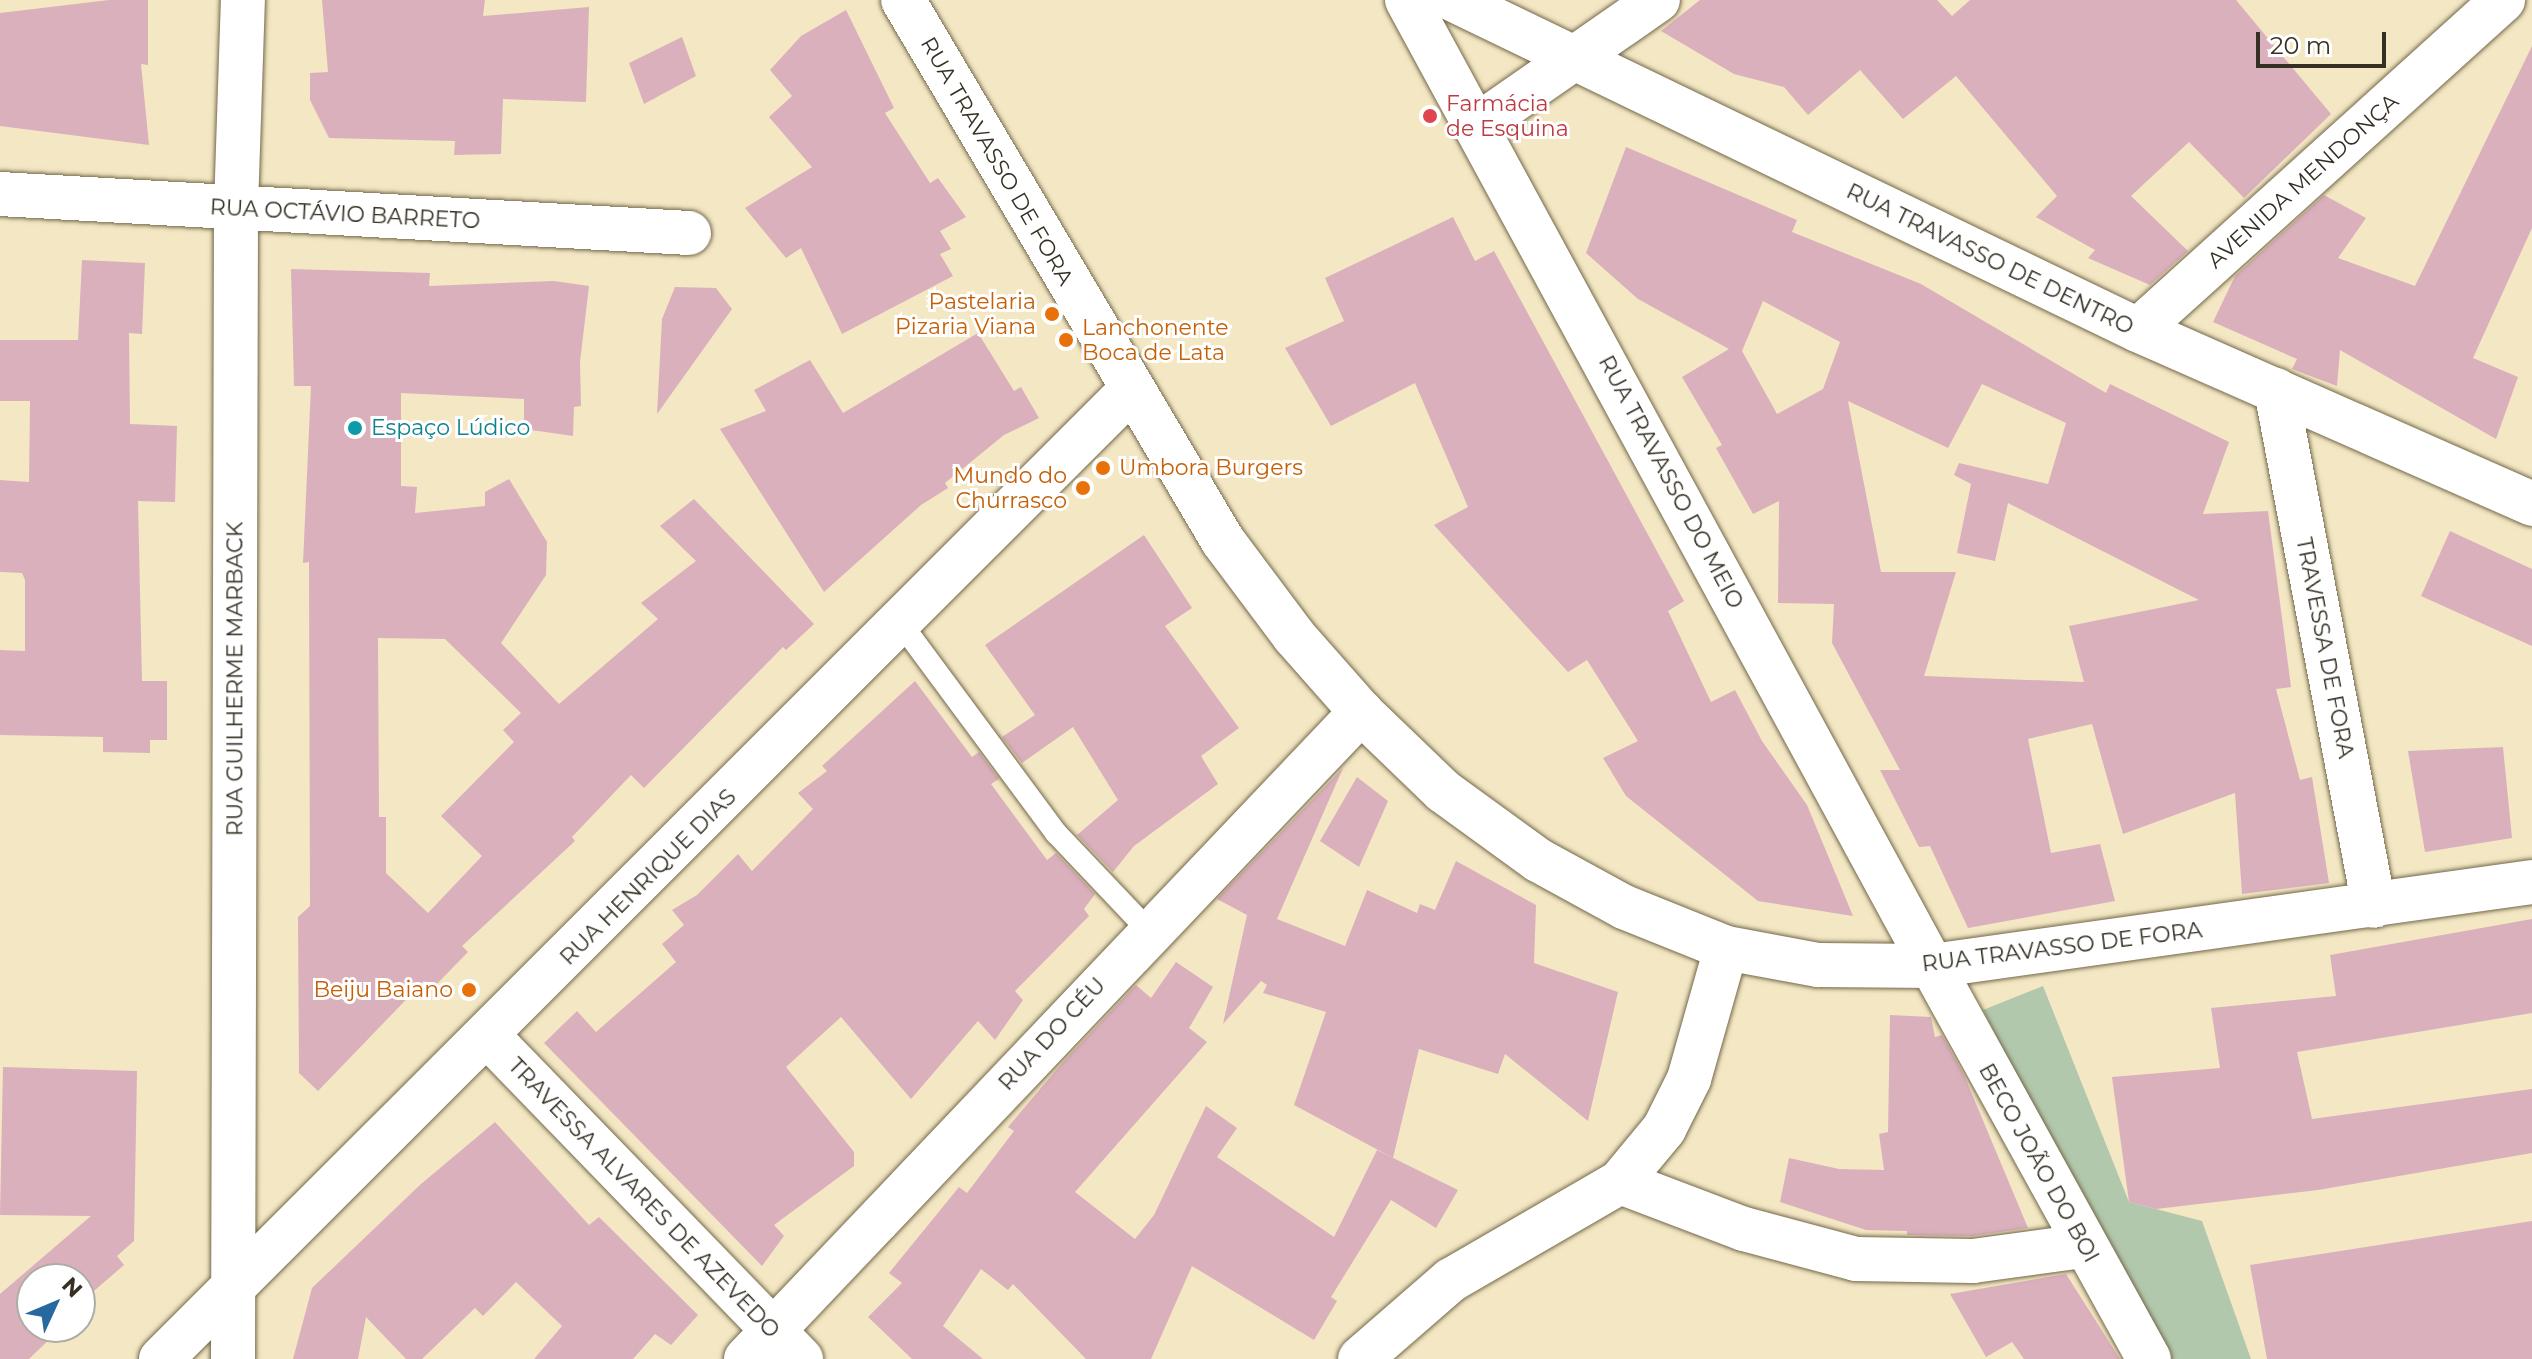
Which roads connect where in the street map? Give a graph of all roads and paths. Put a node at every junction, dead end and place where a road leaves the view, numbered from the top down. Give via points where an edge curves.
1 (243, 0) edge
2 (903, 0) edge
3 (1407, 0) edge
4 (1454, 0) edge
5 (1658, 0) edge
6 (2503, 0) edge
7 (1573, 59) junction
8 (1478, 125) junction
9 (0, 194) edge
10 (236, 208) junction
11 (689, 233) dead end
12 (2138, 330) junction
13 (1131, 390) junction
14 (2276, 390) junction
15 (2532, 504) edge
16 (902, 625) junction
17 (1361, 712) junction
18 (2532, 882) edge
19 (2374, 906) junction
20 (1149, 931) junction
21 (1726, 948) junction
22 (1932, 966) junction
23 (488, 1036) junction
24 (1620, 1182) junction
25 (2083, 1246) junction
26 (233, 1286) junction
27 (773, 1350) edge
28 (161, 1359) edge
29 (233, 1359) edge
30 (1360, 1359) edge
31 (2149, 1359) edge

1 - 10 street, RUA GUILHERME MARBACK
2 - 13 street, RUA TRAVASSO DE FORA
3 - 8 street, RUA TRAVASSO DO MEIO
4 - 7 street, RUA TRAVASSO DE DENTRO
5 - 7 street
6 - 12 street, AVENIDA MENDONÇA
7 - 8 street
7 - 12 street, RUA TRAVASSO DE DENTRO
8 - 22 street, RUA TRAVASSO DO MEIO
9 - 10 street, RUA OCTÁVIO BARRETO
10 - 11 street, RUA OCTÁVIO BARRETO
10 - 26 street, RUA GUILHERME MARBACK
12 - 14 street, RUA TRAVASSO DE DENTRO
13 - 16 street, RUA HENRIQUE DIAS
13 - 17 street, RUA TRAVASSO DE FORA via 1223,541 1294,636
14 - 15 street, RUA TRAVASSO DE DENTRO
14 - 19 street, TRAVESSA DE FORA
16 - 20 lane via 1056,833
16 - 23 street, RUA HENRIQUE DIAS
17 - 20 street, RUA DO CÉU
17 - 21 street, RUA TRAVASSO DE FORA via 1443,791 1538,860 1624,907
18 - 19 street, RUA TRAVASSO DE FORA
19 - 22 street, RUA TRAVASSO DE FORA
20 - 27 street, RUA DO CÉU
21 - 22 street, RUA TRAVASSO DE FORA via 1818,965
21 - 24 street via 1689,1079 1664,1129
22 - 25 street, BECO JOÃO DO BOI
23 - 26 street, RUA HENRIQUE DIAS
23 - 27 street, TRAVESSA ALVARES DE AZEVEDO
24 - 25 street via 1744,1229 1856,1259 1973,1261
24 - 30 street via 1451,1280
25 - 31 street, BECO JOÃO DO BOI
26 - 28 street, RUA HENRIQUE DIAS
26 - 29 street, RUA GUILHERME MARBACK

